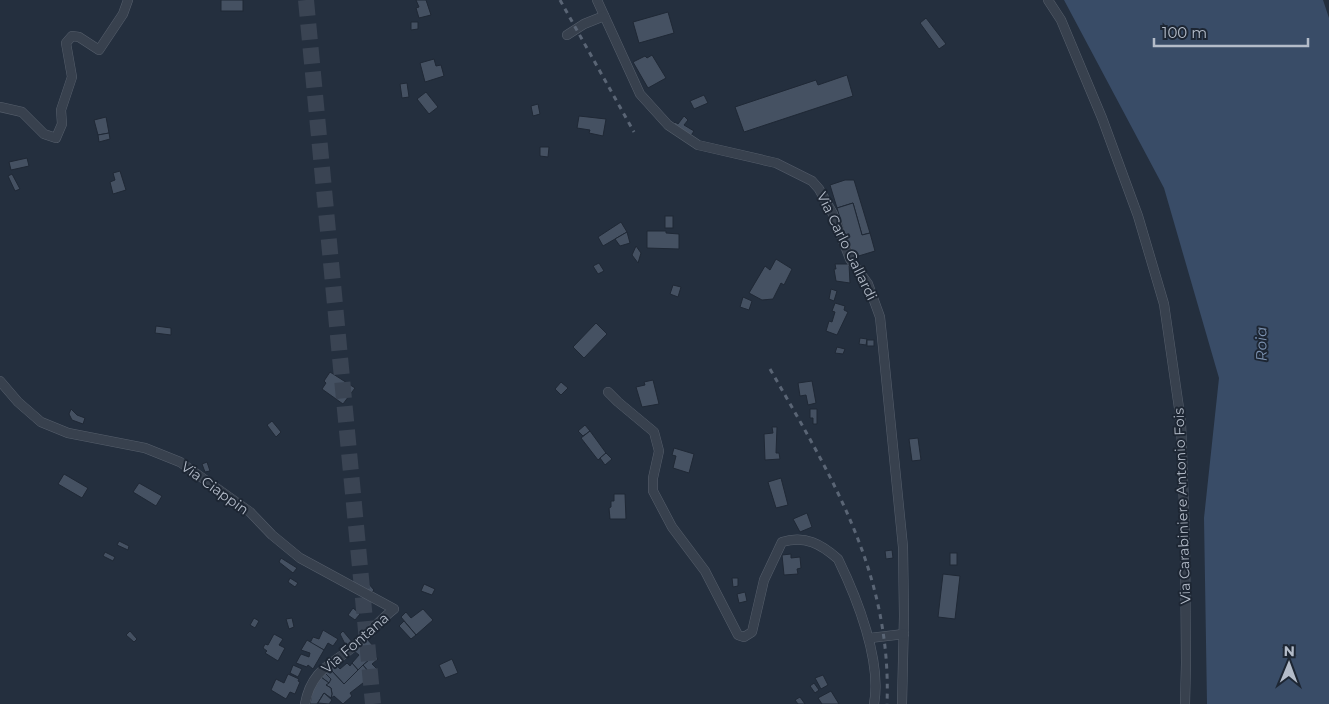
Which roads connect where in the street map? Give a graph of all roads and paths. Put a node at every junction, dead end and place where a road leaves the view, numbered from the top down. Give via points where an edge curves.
1 (128, 0) edge
2 (596, 0) edge
3 (1048, 0) edge
4 (604, 16) junction
5 (567, 35) dead end
6 (0, 107) edge
7 (0, 381) edge
8 (608, 392) dead end
9 (394, 609) joint
10 (904, 634) junction
11 (870, 638) junction
12 (305, 704) edge
13 (874, 704) edge
14 (902, 704) edge
15 (1185, 704) edge

1 - 6 street via 123,14 99,50 78,37 72,36 66,43 72,77 56,138 44,134 22,112
2 - 4 street, Via Carlo Gallardi
3 - 15 street, Via Carabiniere Antonio Fois via 1061,20 1102,118 1138,216 1164,304 1181,422
4 - 5 street
4 - 10 street, Via Carlo Gallardi via 640,94 668,125 698,146 776,163 812,181 833,214 850,259 868,284 880,317 903,547
7 - 9 street, Via Ciappin via 41,422 68,433 146,448 180,462 250,512 300,558
8 - 11 street via 654,432 659,451 653,491 668,521 705,571 738,635 744,637 752,632 764,580 780,544 800,538 817,544 838,559
9 - 12 street, Via Fontana via 313,680
10 - 11 street
10 - 14 street, Via Carlo Gallardi
11 - 13 street via 876,678

